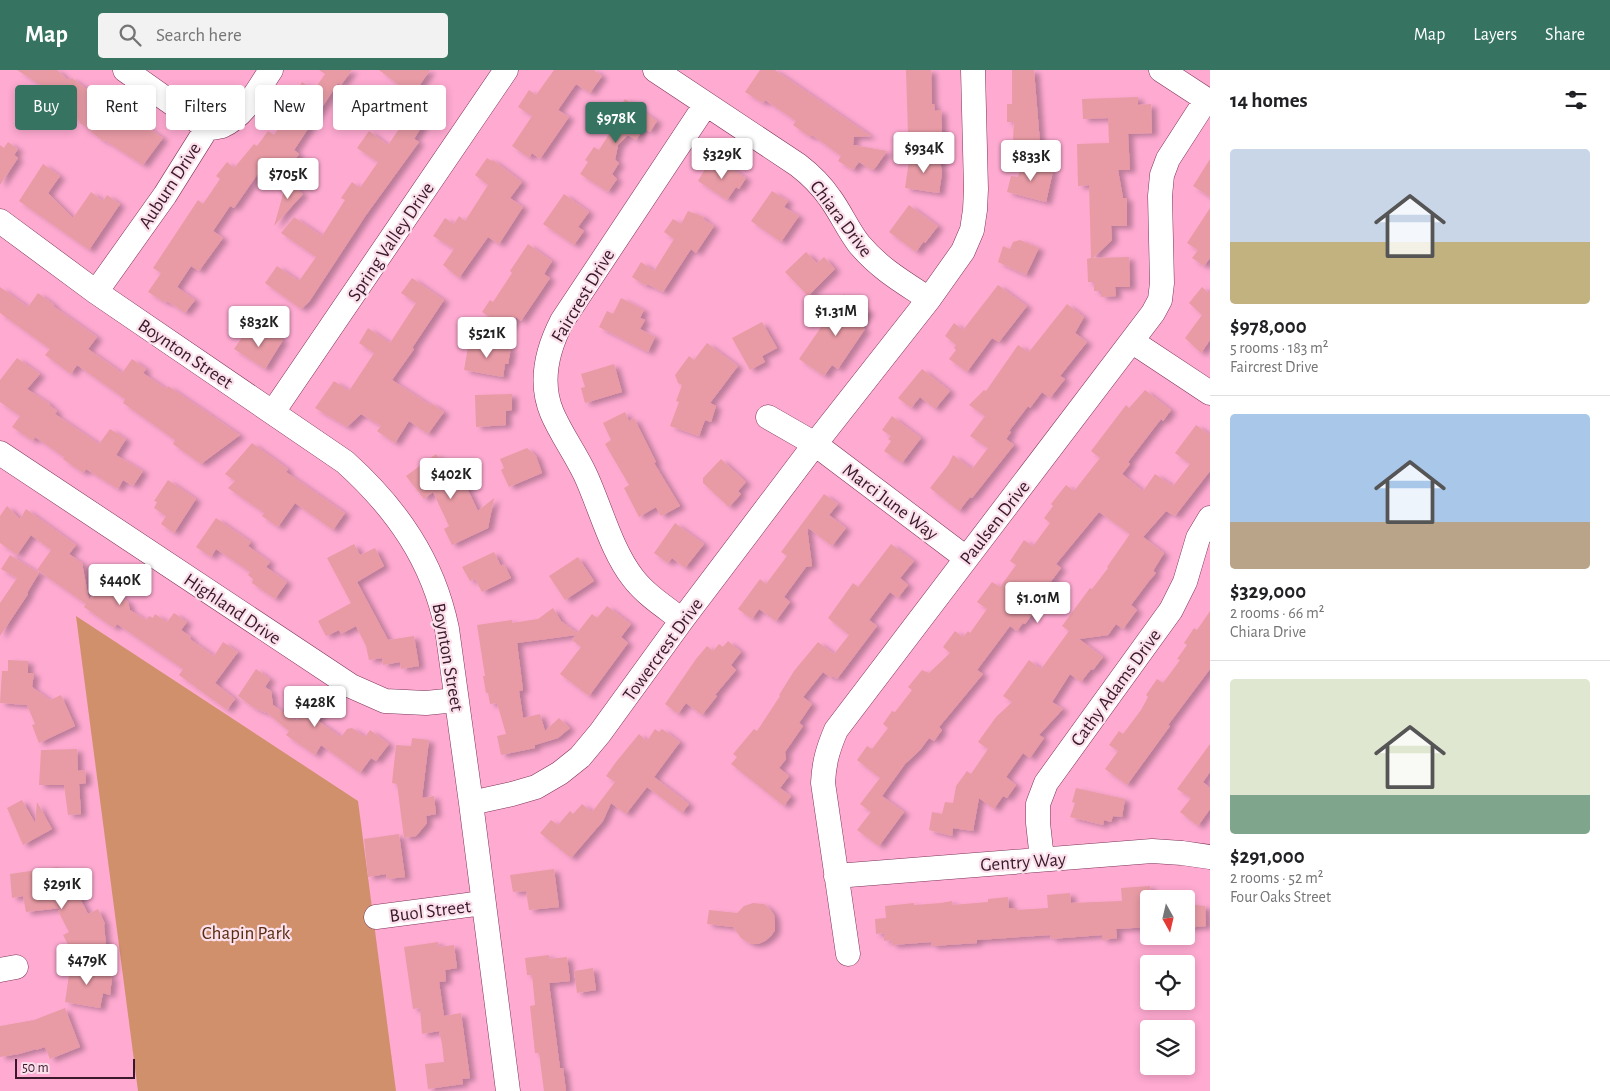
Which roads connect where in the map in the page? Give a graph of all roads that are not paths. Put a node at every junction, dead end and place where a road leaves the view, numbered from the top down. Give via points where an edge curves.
1 (125, 70) edge
2 (271, 70) edge
3 (506, 70) edge
4 (655, 70) edge
5 (973, 70) edge
6 (1161, 70) edge
7 (166, 99) edge
8 (1208, 101) edge
9 (706, 104) junction
10 (245, 108) edge
11 (206, 130) edge
12 (0, 221) edge
13 (96, 292) junction
14 (929, 299) junction
15 (1133, 342) junction
16 (1210, 393) edge
17 (273, 412) junction
18 (768, 417) dead end
19 (815, 444) junction
20 (0, 453) edge
21 (1210, 518) edge
22 (966, 558) junction
23 (682, 620) junction
24 (456, 700) junction
25 (471, 803) junction
26 (1210, 857) edge
27 (1042, 859) junction
28 (836, 876) junction
29 (483, 903) junction
30 (376, 917) dead end
31 (848, 954) dead end
32 (508, 1091) edge

1 - 7 street
2 - 10 street, Auburn Drive
3 - 17 street, Spring Valley Drive
4 - 9 street, Chiara Drive
5 - 14 street, Towercrest Drive via 976,189 972,230 963,251
6 - 8 street
8 - 15 street, Paulsen Drive via 1168,159 1162,175 1160,300
9 - 14 street, Chiara Drive via 817,180 869,256 884,270
9 - 23 street, Faircrest Drive via 562,321 552,340 546,364 551,412 584,472 624,564 643,589
11 - 13 street, Auburn Drive via 165,195
12 - 13 street, Boynton Street
13 - 17 street, Boynton Street
14 - 19 street, Towercrest Drive
15 - 16 street
15 - 22 street, Paulsen Drive
17 - 24 street, Boynton Street via 368,483 409,534 443,608
18 - 19 street
19 - 22 street, Marci June Way
19 - 23 street, Towercrest Drive
20 - 24 street, Highland Drive via 351,686 385,700 407,703
21 - 27 street, Cathy Adams Drive via 1198,538 1185,582 1171,610 1046,783 1038,804
22 - 28 street, Paulsen Drive via 836,730 826,752 823,783
23 - 25 street, Towercrest Drive via 580,757 536,787
24 - 25 street, Boynton Street
25 - 29 street, Boynton Street
26 - 27 street, Gentry Way via 1152,851
27 - 28 street, Gentry Way
28 - 31 street, Paulsen Drive
29 - 30 street, Buol Street
29 - 32 street, Boynton Street

